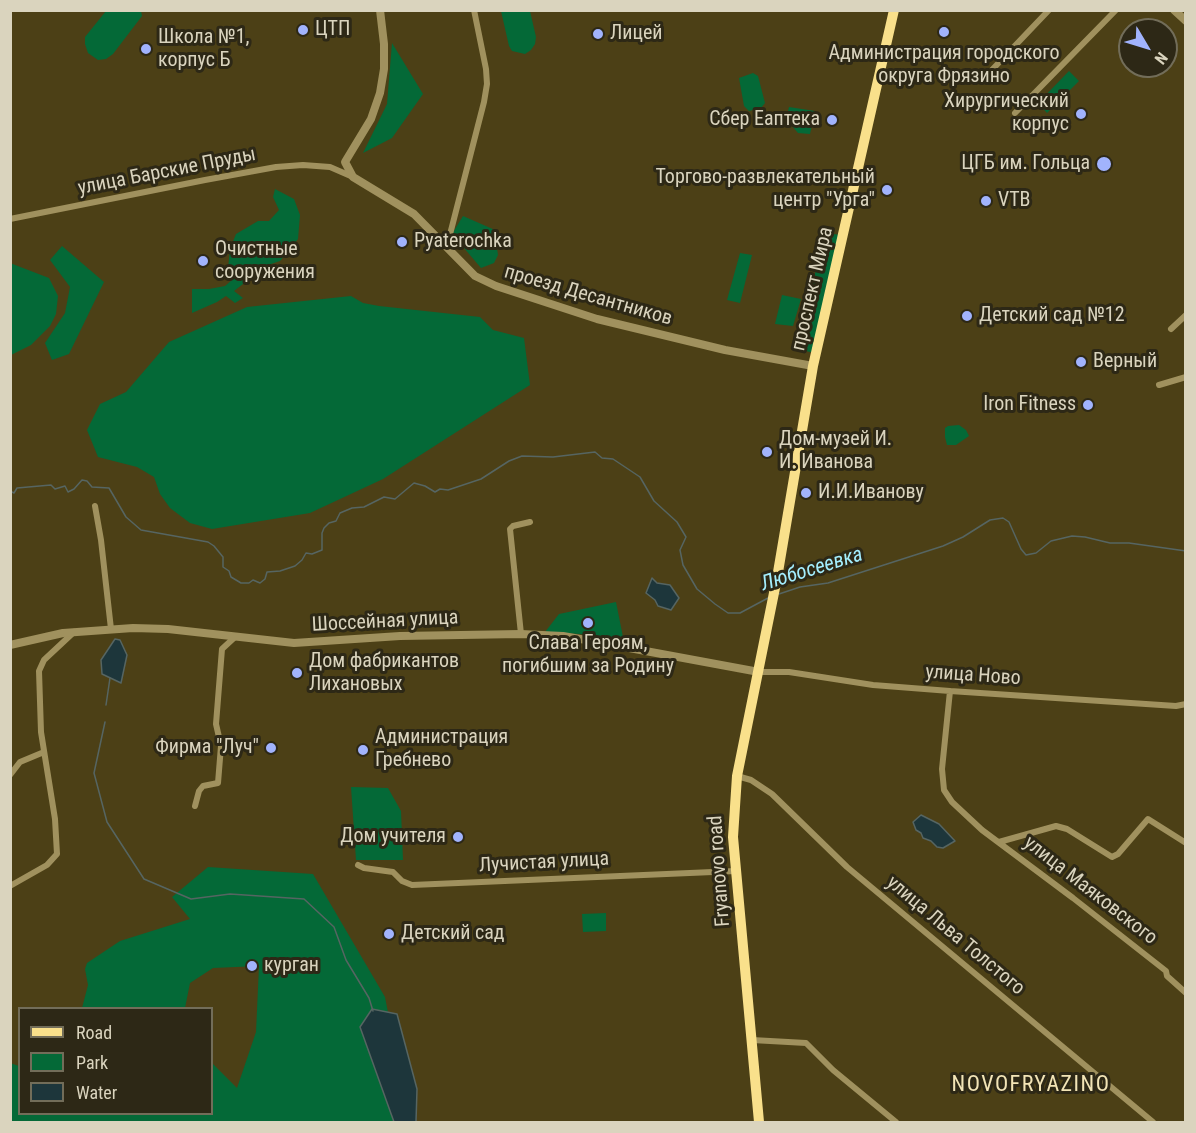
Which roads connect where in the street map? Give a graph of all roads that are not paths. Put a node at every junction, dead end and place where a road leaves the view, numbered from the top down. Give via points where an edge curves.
1 (380, 10) edge
2 (474, 10) edge
3 (894, 10) edge
4 (1049, 10) edge
5 (1116, 10) edge
6 (1174, 10) edge
7 (1185, 21) edge
8 (989, 73) dead end
9 (1016, 113) dead end
10 (345, 162) junction
11 (330, 167) junction
12 (353, 177) junction
13 (10, 219) edge
14 (447, 246) junction
15 (1185, 315) edge
16 (1171, 329) dead end
17 (813, 366) junction
18 (1185, 377) edge
19 (1159, 385) dead end
20 (95, 506) dead end
21 (530, 522) dead end
22 (769, 621) joint
23 (111, 628) junction
24 (74, 632) junction
25 (521, 634) junction
26 (51, 635) junction
27 (235, 637) junction
28 (10, 645) edge
29 (54, 650) junction
30 (759, 672) junction
31 (950, 691) junction
32 (1185, 704) edge
33 (44, 752) junction
34 (10, 775) edge
35 (737, 776) junction
36 (195, 806) dead end
37 (999, 842) junction
38 (1185, 843) edge
39 (358, 866) dead end
40 (736, 871) junction
41 (10, 885) edge
42 (1185, 993) edge
43 (752, 1040) junction
44 (759, 1122) edge
45 (896, 1122) edge
46 (1153, 1122) edge

1 - 10 street via 384,52 380,93 371,119
2 - 14 street via 487,84
3 - 17 main road, проспект Мира
4 - 8 street
5 - 9 street
6 - 7 street
10 - 11 street
10 - 12 street
11 - 12 street
11 - 13 street, улица Барские Пруды via 276,167
12 - 14 street, проезд Десантников via 414,214
14 - 17 street, проезд Десантников via 475,276 526,297 692,343
15 - 16 street
17 - 22 main road, проспект Мира
18 - 19 street
20 - 23 street
21 - 25 street via 510,529
22 - 30 main road, Fryanovo road
23 - 24 street, Шоссейная улица
23 - 27 street, Шоссейная улица via 168,629
24 - 26 street, Шоссейная улица
24 - 29 street
25 - 27 street, Шоссейная улица via 294,643
25 - 30 street, Шоссейная улица via 562,636
26 - 28 street, Шоссейная улица
26 - 29 street
27 - 36 street via 222,649 216,724 221,746 218,783 203,786
29 - 33 street via 39,671
30 - 31 street, улица Ново
30 - 35 main road, Fryanovo road
31 - 32 street, улица Ново
31 - 37 street, улица Маяковского via 942,769 944,790 963,814
33 - 34 street via 20,762
33 - 41 street via 57,854 39,870
35 - 40 main road, Fryanovo road via 733,823
35 - 46 street, улица Льва Толстого via 772,794 847,867
37 - 38 street, улица Маяковского via 1056,826 1112,857 1148,819
37 - 42 street, улица Маяковского via 1166,971
39 - 40 street, Лучистая улица via 393,872 412,885
40 - 43 main road, Fryanovo road
43 - 44 main road, Fryanovo road
43 - 45 street via 806,1043

